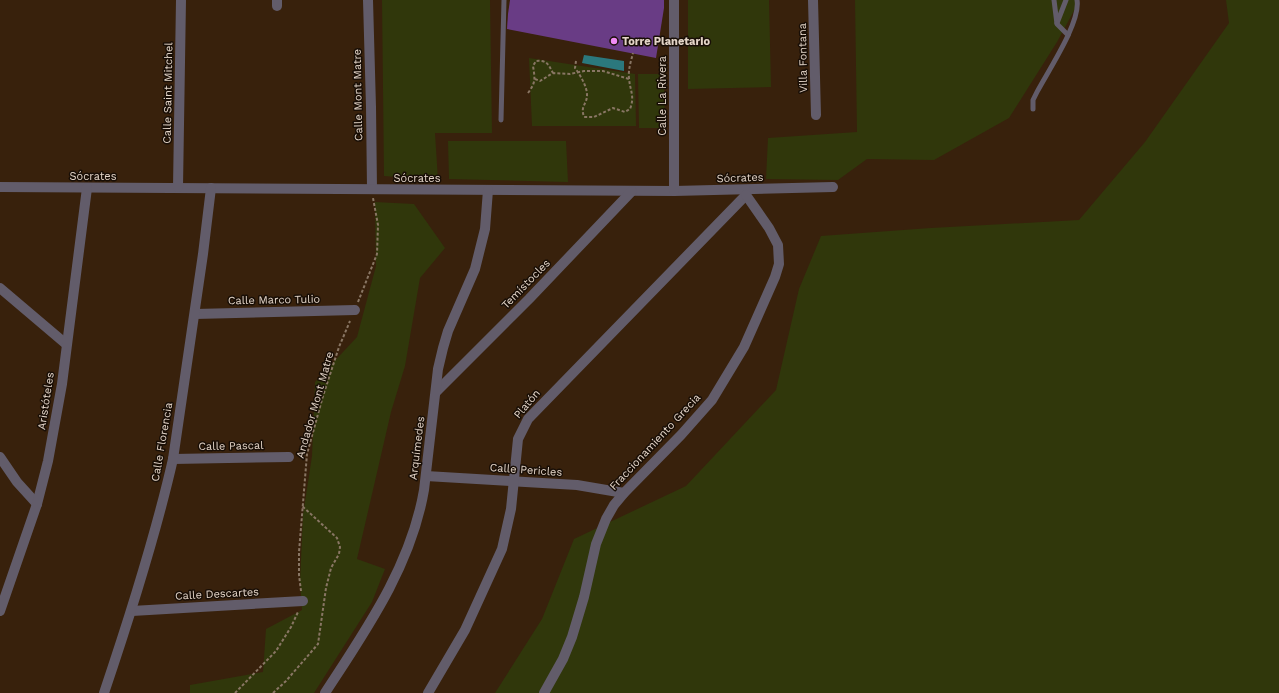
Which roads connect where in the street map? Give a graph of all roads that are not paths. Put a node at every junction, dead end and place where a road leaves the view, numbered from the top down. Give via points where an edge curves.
1 (181, 0) edge
2 (368, 0) edge
3 (504, 0) edge
4 (674, 0) edge
5 (814, 0) edge
6 (1054, 0) edge
7 (1066, 0) edge
8 (1071, 0) edge
9 (1077, 2) edge
10 (1057, 24) junction
11 (1068, 35) junction
12 (1032, 109) dead end
13 (816, 115) dead end
14 (501, 120) dead end
15 (0, 186) edge
16 (178, 187) junction
17 (834, 187) dead end
18 (87, 188) junction
19 (211, 188) junction
20 (372, 189) junction
21 (488, 190) junction
22 (632, 191) junction
23 (674, 191) junction
24 (746, 192) junction
25 (0, 288) edge
26 (354, 310) road end
27 (195, 314) junction
28 (66, 344) junction
29 (436, 392) junction
30 (289, 456) dead end
31 (0, 457) edge
32 (173, 459) junction
33 (426, 476) junction
34 (513, 481) junction
35 (624, 493) junction
36 (37, 504) junction
37 (303, 601) dead end
38 (132, 611) junction
39 (0, 612) edge
40 (104, 693) edge
41 (325, 693) edge
42 (428, 693) edge
43 (544, 693) edge

1 - 16 street, Calle Saint Mitchel
2 - 20 street, Calle Mont Matre
3 - 14 lane
4 - 23 street, Calle La Rivera
5 - 13 street, Villa Fontana
6 - 10 lane
7 - 10 lane
8 - 9 lane
9 - 11 lane via 1076,16
10 - 11 lane
11 - 12 lane via 1033,100
15 - 18 street, Sócrates
16 - 18 street, Sócrates
16 - 19 street, Sócrates
17 - 24 street, Sócrates
18 - 28 street, Aristóteles
19 - 20 street, Sócrates
19 - 27 street, Calle Florencia
20 - 21 street, Sócrates
21 - 22 street, Sócrates
21 - 29 street, Arquímedes via 481,248 475,270 448,331 438,369
22 - 23 street, Sócrates
22 - 29 street, Temístocles
23 - 24 street, Sócrates
24 - 34 street, Platón via 528,419 518,439
24 - 35 street, Fraccionamiento Grecia via 778,245 779,264 775,277 744,347 712,400
25 - 28 street
26 - 27 street, Calle Marco Tulio
27 - 32 street, Calle Florencia
28 - 36 street, Aristóteles via 56,420
29 - 33 street, Arquímedes
30 - 32 street, Calle Pascal
31 - 36 street via 17,482
32 - 38 street, Calle Florencia
33 - 34 street, Calle Pericles
33 - 41 street, Arquímedes via 422,503 411,540 394,579 370,623
34 - 35 street, Calle Pericles via 577,485
34 - 42 street, Platón via 511,509 502,549 465,630
35 - 43 street, Fraccionamiento Grecia via 614,505 600,531 572,637
36 - 39 street, Aristóteles
37 - 38 street, Calle Descartes
38 - 40 street, Calle Florencia

